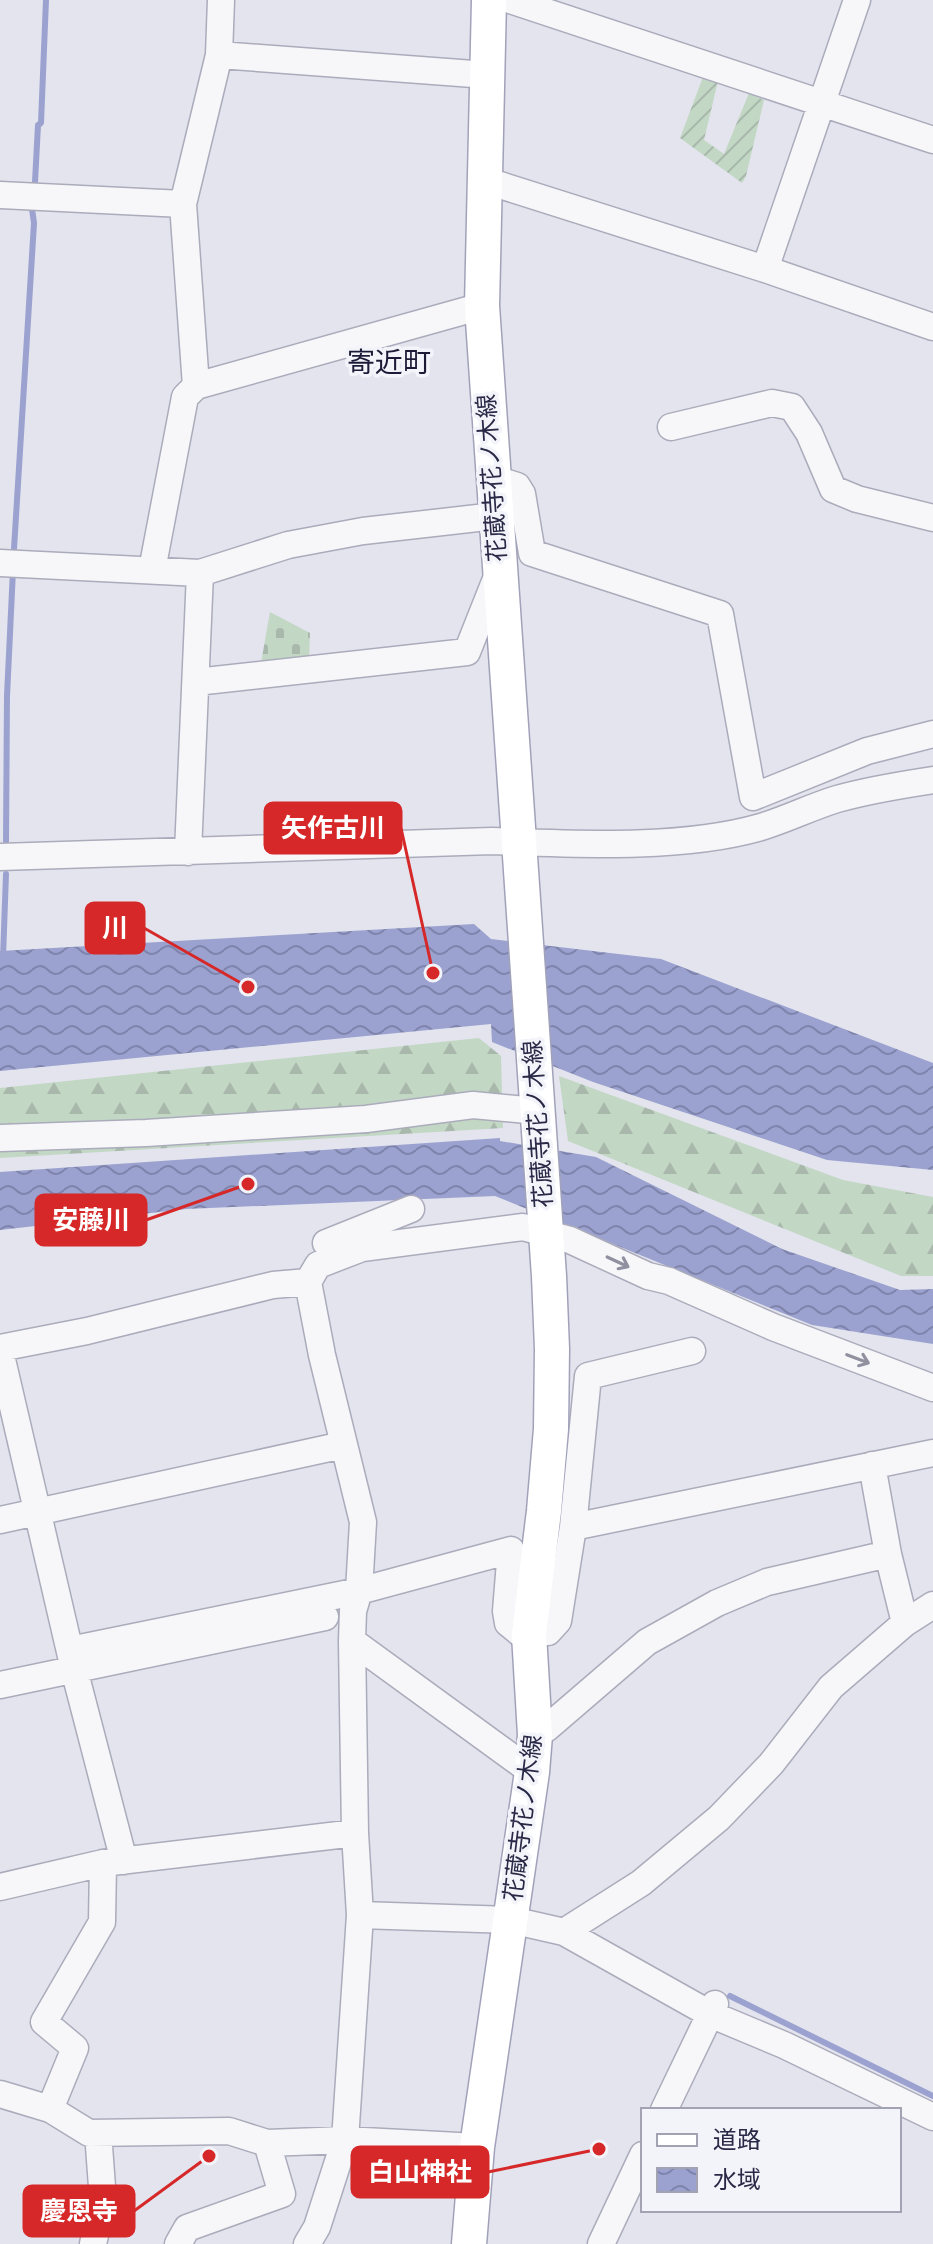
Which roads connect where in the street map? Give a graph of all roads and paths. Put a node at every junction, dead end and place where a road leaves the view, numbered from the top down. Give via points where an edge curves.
1 (221, 0) edge
2 (489, 0) edge
3 (510, 0) edge
4 (857, 0) edge
5 (219, 55) junction
6 (487, 75) junction
7 (822, 102) junction
8 (933, 140) edge
9 (484, 180) junction
10 (0, 195) edge
11 (183, 204) junction
12 (765, 269) junction
13 (482, 306) junction
14 (933, 327) edge
15 (196, 386) junction
16 (671, 427) dead end
17 (492, 478) junction
18 (495, 516) junction
19 (933, 518) edge
20 (0, 563) edge
21 (152, 570) junction
22 (498, 572) junction
23 (200, 573) junction
24 (196, 682) junction
25 (933, 734) edge
26 (933, 780) edge
27 (518, 847) junction
28 (188, 852) junction
29 (0, 857) edge
30 (537, 1111) junction
31 (0, 1138) edge
32 (411, 1209) dead end
33 (545, 1226) junction
34 (313, 1273) junction
35 (0, 1349) edge
36 (692, 1351) dead end
37 (933, 1388) edge
38 (343, 1445) junction
39 (933, 1453) edge
40 (872, 1465) junction
41 (37, 1512) junction
42 (0, 1520) edge
43 (573, 1527) junction
44 (888, 1554) junction
45 (356, 1601) junction
46 (933, 1605) edge
47 (905, 1623) junction
48 (529, 1634) junction
49 (352, 1641) junction
50 (72, 1660) junction
51 (0, 1685) edge
52 (535, 1735) junction
53 (532, 1772) junction
54 (355, 1833) junction
55 (113, 1862) junction
56 (0, 1887) edge
57 (360, 1915) junction
58 (511, 1920) junction
59 (564, 1932) junction
60 (712, 2009) junction
61 (0, 2094) edge
62 (665, 2108) edge
63 (50, 2109) junction
64 (933, 2117) edge
65 (98, 2133) junction
66 (345, 2140) junction
67 (267, 2143) junction
68 (477, 2147) junction
69 (641, 2159) edge
70 (93, 2244) edge
71 (178, 2244) edge
72 (307, 2244) edge
73 (469, 2244) edge
74 (601, 2244) edge

1 - 5 street
2 - 6 main road, 花蔵寺花ノ木線
3 - 7 street
4 - 7 street
5 - 6 street
5 - 11 street
6 - 9 main road, 花蔵寺花ノ木線
7 - 8 street
7 - 12 street
9 - 12 street
9 - 13 main road, 花蔵寺花ノ木線
10 - 11 street
11 - 15 street
12 - 14 street
13 - 15 street
13 - 17 main road, 花蔵寺花ノ木線
15 - 21 street via 185,397
16 - 19 street via 772,403 792,407 833,489
17 - 18 main road, 花蔵寺花ノ木線
17 - 25 street via 517,486 522,494 532,553 720,614 753,797 867,751
18 - 22 main road, 花蔵寺花ノ木線
18 - 23 street via 288,545
20 - 21 street
21 - 23 street
22 - 24 street via 467,652
22 - 27 main road, 花蔵寺花ノ木線
23 - 24 street
24 - 28 street
26 - 27 street via 873,790 724,834
27 - 28 street
27 - 30 main road, 花蔵寺花ノ木線
28 - 29 street
30 - 31 street via 473,1105 366,1119
30 - 33 main road, 花蔵寺花ノ木線
32 - 34 street via 320,1246
33 - 34 street via 362,1248
33 -> 37 street via 648,1276
33 - 48 main road, 花蔵寺花ノ木線 via 551,1429
34 - 35 street
34 - 38 street
35 - 41 street
36 - 43 street via 588,1376
38 - 41 street
38 - 45 street via 363,1522
39 - 40 street
40 - 43 street
40 - 44 street
41 - 42 street
41 - 50 street
43 - 48 street via 558,1621 548,1632
44 - 47 street
44 - 52 street via 767,1582 717,1603 647,1642
45 - 48 street via 511,1550 508,1623
45 - 49 street
45 - 50 street
46 - 47 street
47 - 59 street via 831,1687 771,1764 719,1818 641,1883
48 - 52 main road, 花蔵寺花ノ木線
49 - 53 street
49 - 54 street
50 - 51 street
50 - 55 street
52 - 53 main road, 花蔵寺花ノ木線
53 - 58 main road, 花蔵寺花ノ木線
54 - 55 street
54 - 57 street
55 - 56 street
55 - 63 street via 102,1922 44,2022 75,2048
57 - 58 street
57 - 66 street
58 - 59 street
58 - 68 main road, 花蔵寺花ノ木線
59 - 60 street
60 - 62 street
60 - 64 street
61 - 63 street
63 - 65 street via 89,2133
65 - 67 street via 229,2131
65 - 70 street via 103,2200
66 - 67 street
66 - 68 street
66 - 72 street
67 - 71 street via 282,2194 187,2228
68 - 73 main road, 花蔵寺花ノ木線
69 - 74 street

